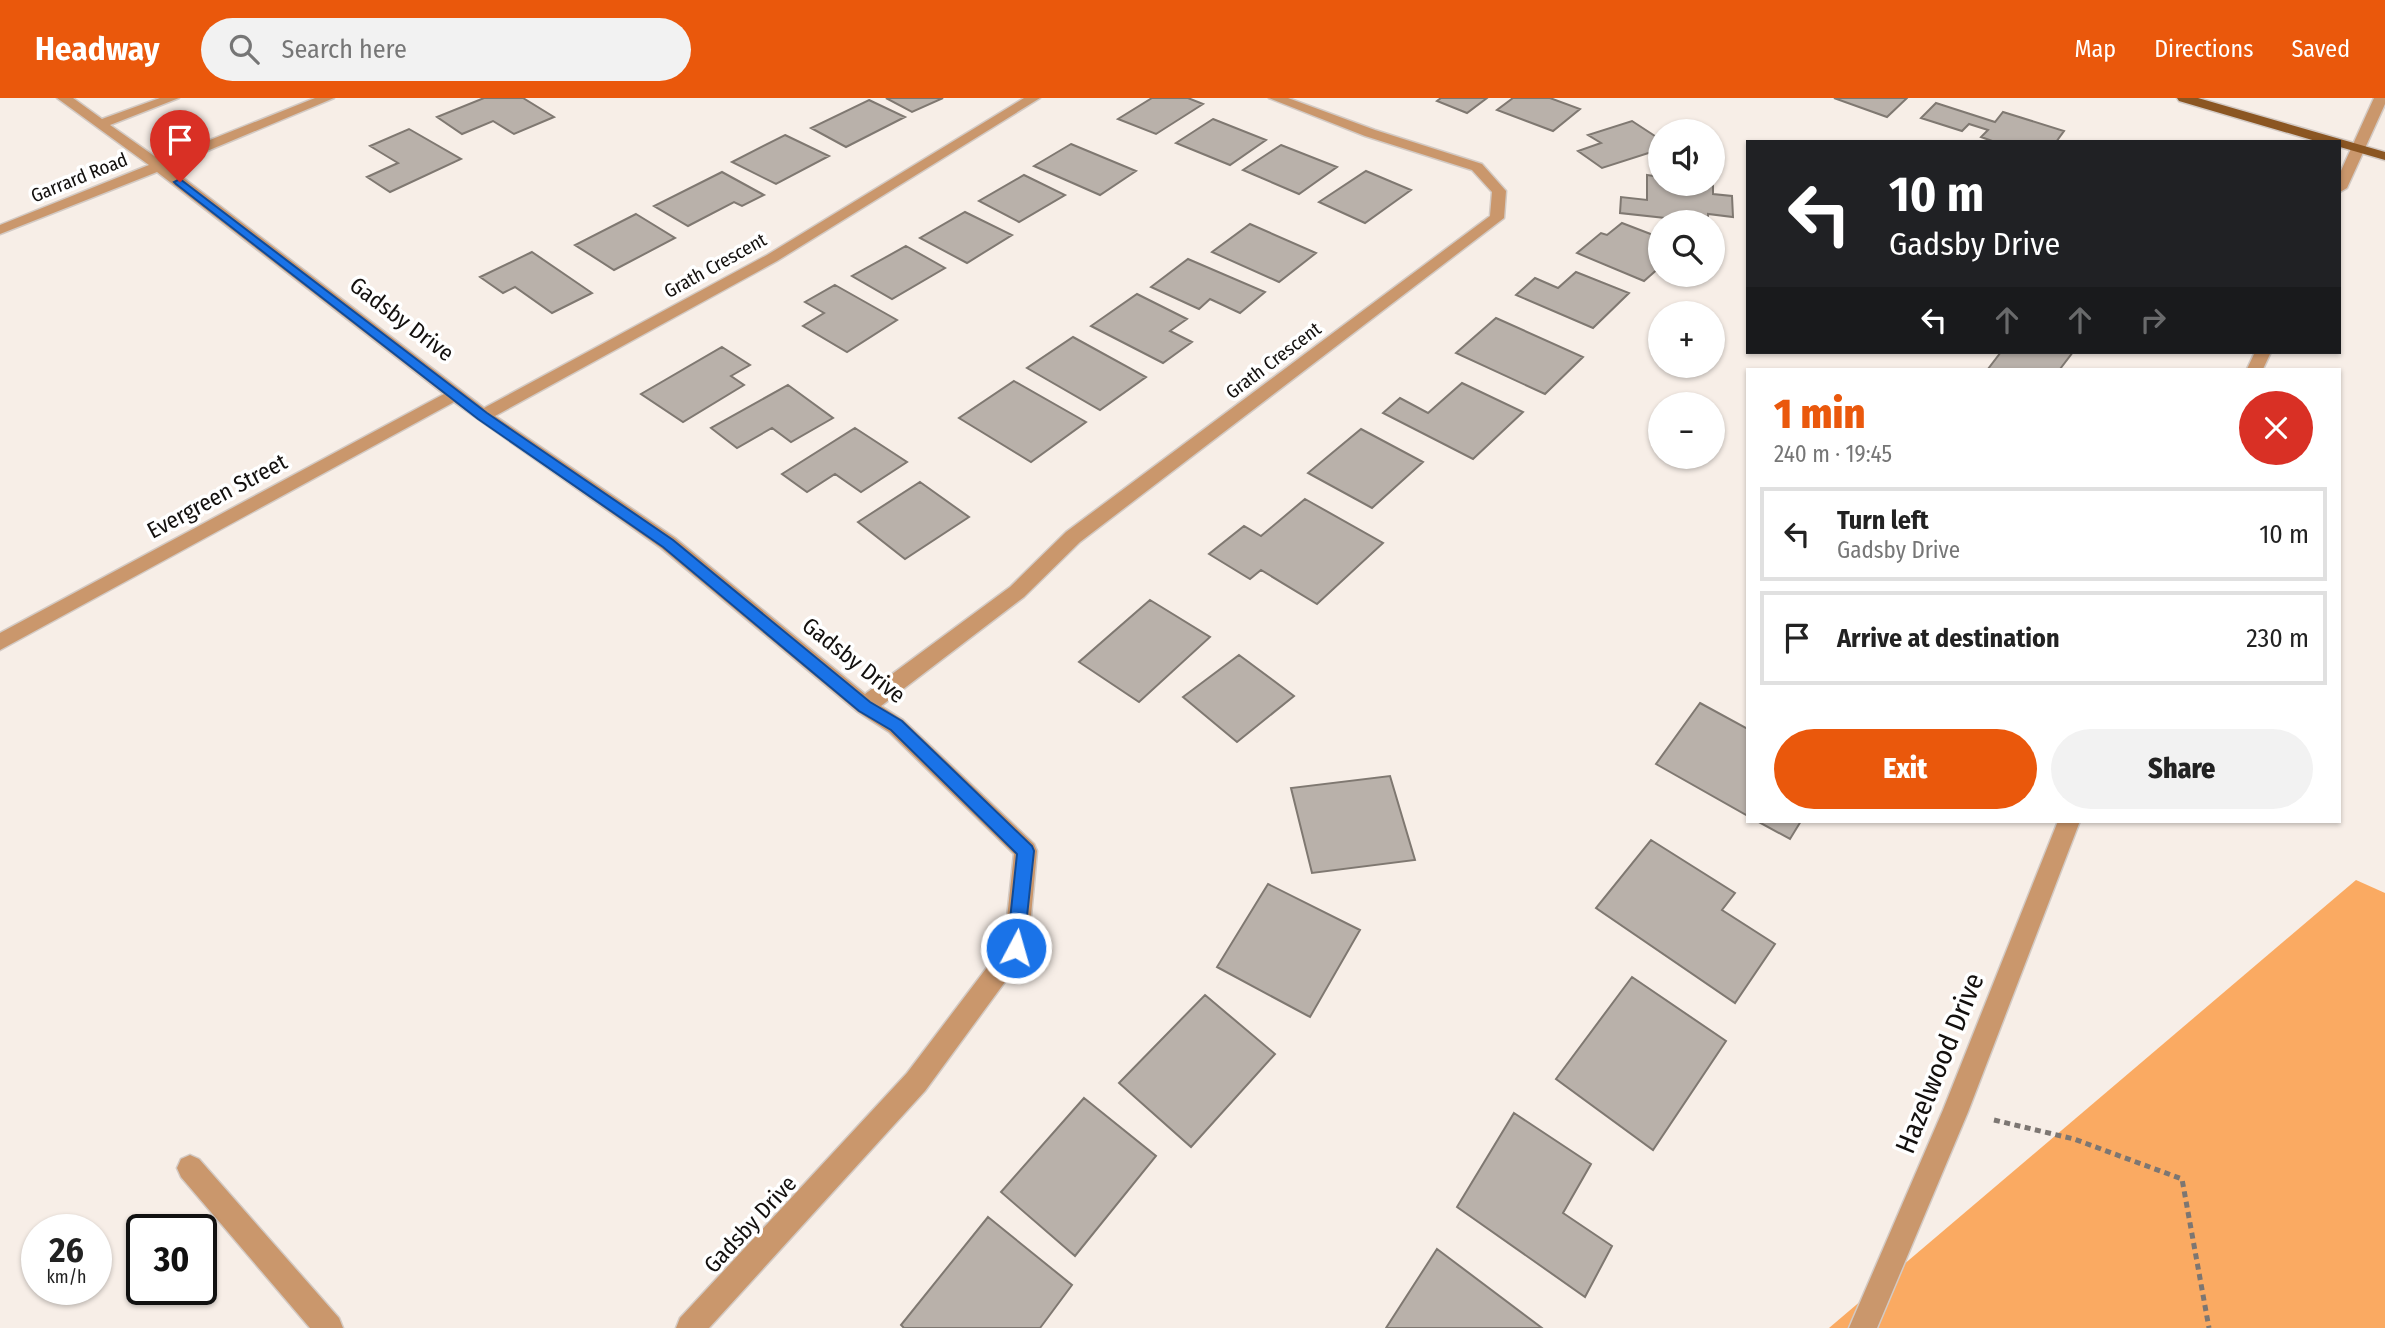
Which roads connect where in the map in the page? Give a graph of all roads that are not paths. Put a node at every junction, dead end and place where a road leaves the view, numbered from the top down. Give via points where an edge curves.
1 (64, 98) edge
2 (172, 98) edge
3 (327, 98) edge
4 (1033, 98) edge
5 (1276, 98) edge
6 (2184, 98) edge
7 (2381, 98) edge
8 (100, 124) junction
9 (2330, 140) edge
10 (2341, 143) edge
11 (2358, 148) junction
12 (2385, 156) edge
13 (159, 166) junction
14 (2341, 186) edge
15 (0, 230) edge
16 (457, 394) junction
17 (483, 416) junction
18 (0, 642) edge
19 (864, 706) junction
20 (2069, 823) edge
21 (190, 1168) dead end
22 (329, 1328) edge
23 (690, 1328) edge
24 (1863, 1328) edge

1 - 8 street, Gadsby Drive
2 - 8 street
3 - 13 street, Garrard Road
4 - 17 street, Grath Crescent via 772,258
5 - 19 street, Grath Crescent via 1477,167 1499,191 1497,218 1073,537 1017,592
6 - 9 main road
7 - 11 street
8 - 13 street, Gadsby Drive
10 - 11 main road
11 - 12 main road
11 - 14 street
13 - 15 street, Garrard Road
13 - 16 street, Gadsby Drive
16 - 17 street, Gadsby Drive
16 - 18 street, Evergreen Street
17 - 19 street, Gadsby Drive via 668,543
19 - 23 street, Gadsby Drive via 896,726 1026,851 1016,948 916,1082
20 - 24 street, Hazelwood Drive via 1955,1112
21 - 22 street

